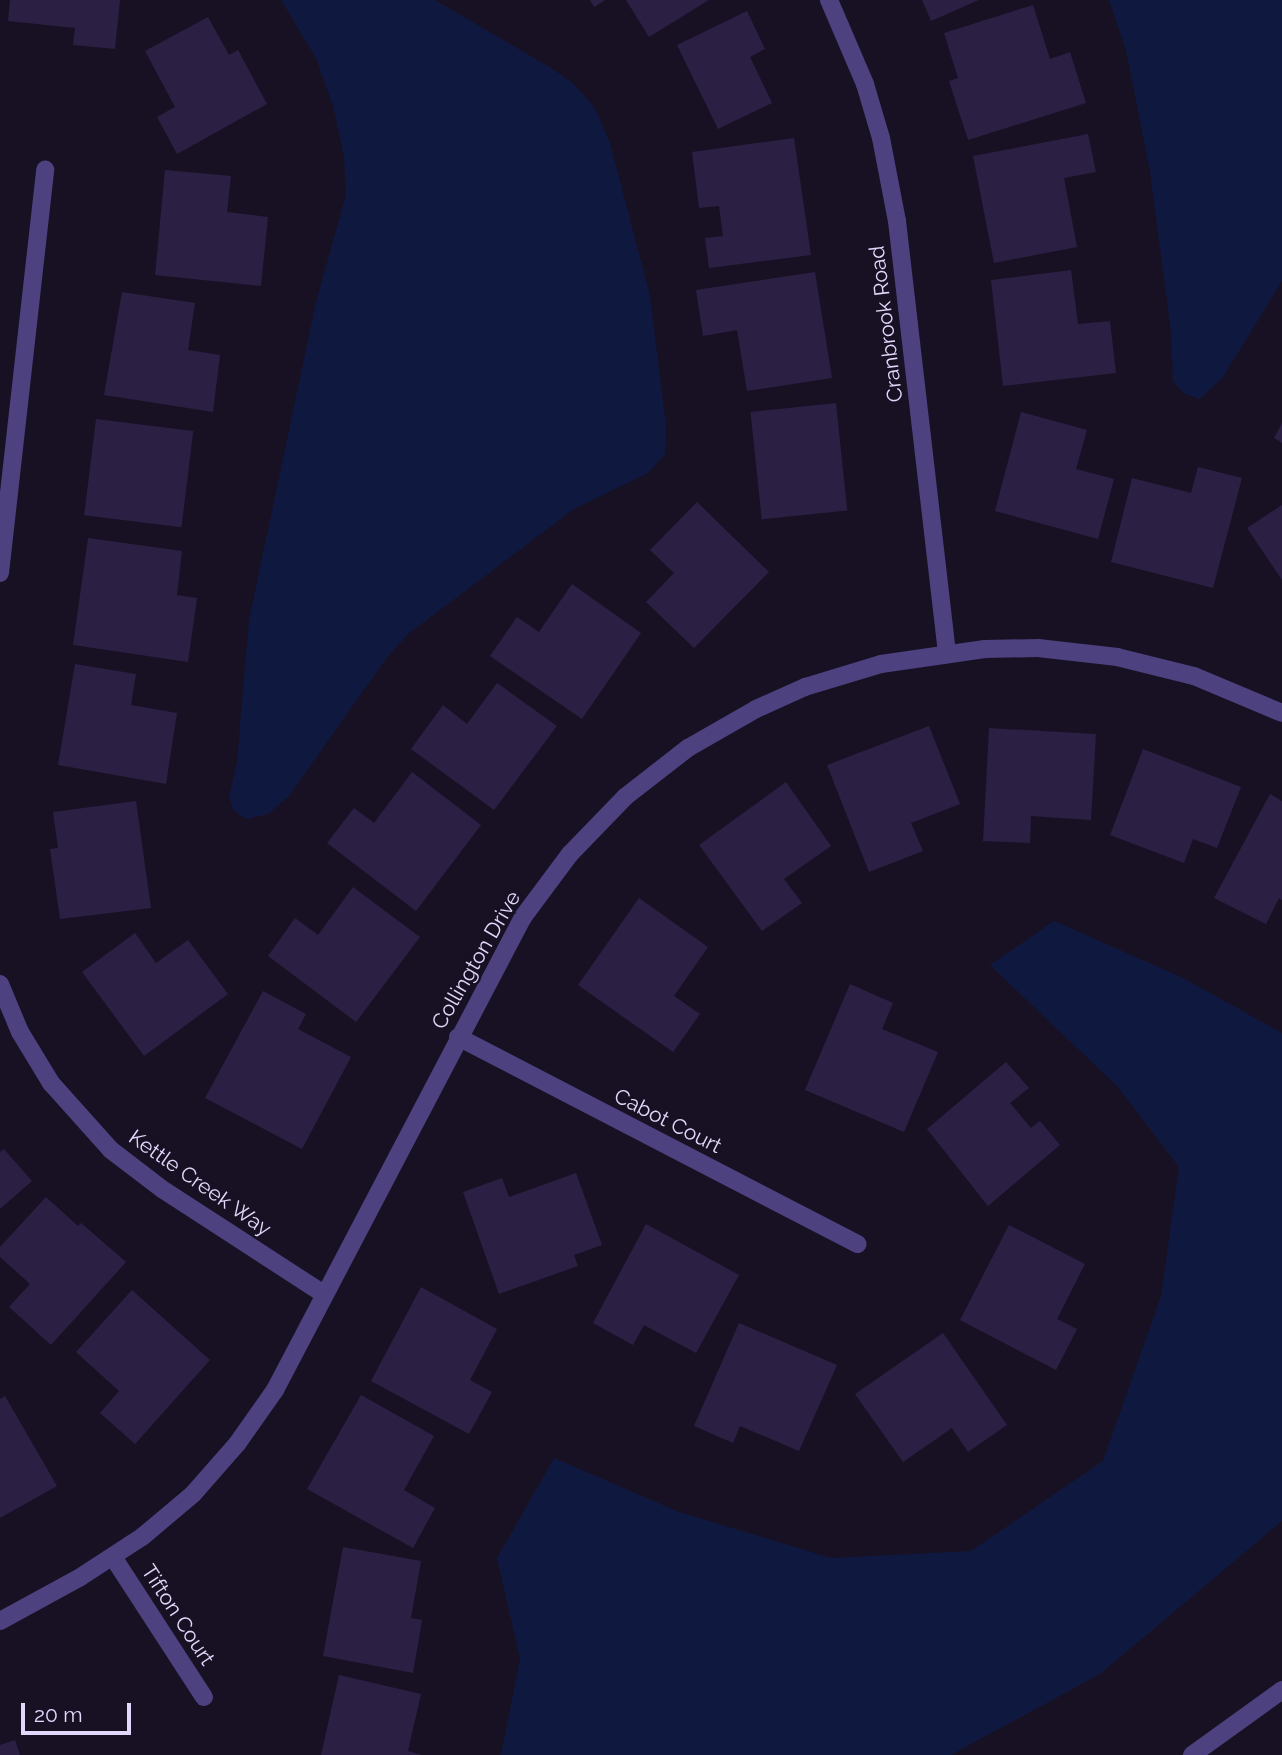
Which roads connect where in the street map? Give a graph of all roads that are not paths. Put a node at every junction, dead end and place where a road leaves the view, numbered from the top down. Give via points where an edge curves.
1 (829, 0) edge
2 (45, 169) dead end
3 (0, 573) edge
4 (947, 652) junction
5 (1282, 713) edge
6 (0, 984) edge
7 (458, 1037) junction
8 (858, 1244) dead end
9 (325, 1295) junction
10 (113, 1558) junction
11 (0, 1621) edge
12 (1282, 1690) edge
13 (204, 1698) dead end
14 (1192, 1755) edge

1 - 4 street, Cranbrook Road via 865,84 895,209
2 - 3 street
4 - 5 street, Collington Drive via 1038,648 1117,657 1194,676
4 - 7 street, Collington Drive via 881,663 805,687 688,748 636,789 570,854 523,917
6 - 9 street, Kettle Creek Way via 20,1032 51,1083 111,1150 162,1189
7 - 8 street, Cabot Court
7 - 9 street, Collington Drive
9 - 10 street, Collington Drive via 275,1390 237,1444 192,1494
10 - 11 street, Collington Drive
10 - 13 street, Tifton Court
12 - 14 street

